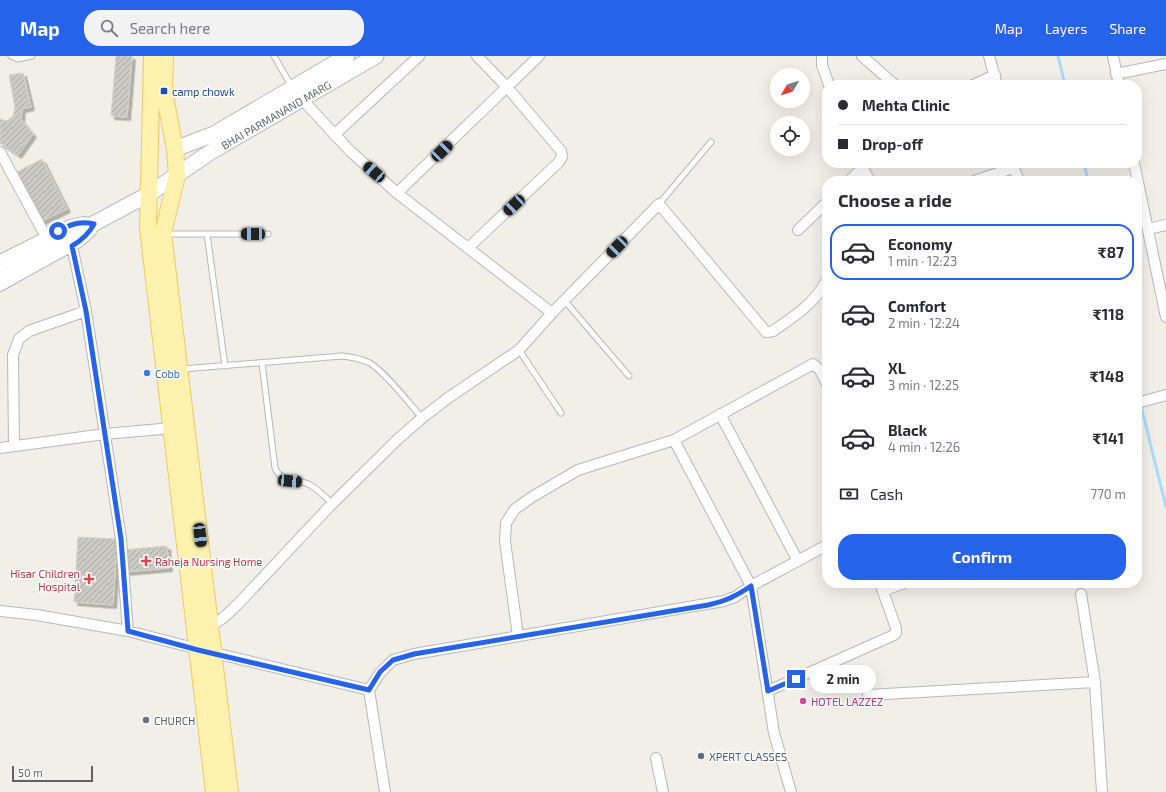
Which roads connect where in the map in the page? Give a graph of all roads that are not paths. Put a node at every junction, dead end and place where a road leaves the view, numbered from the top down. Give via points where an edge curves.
1 (11, 56) edge
2 (32, 56) edge
3 (152, 56) edge
4 (165, 56) edge
5 (274, 56) edge
6 (347, 56) edge
7 (376, 56) edge
8 (419, 56) edge
9 (477, 56) edge
10 (539, 56) edge
11 (822, 56) edge
12 (862, 56) edge
13 (989, 56) edge
14 (1113, 56) edge
15 (1166, 64) edge
16 (1116, 74) junction
17 (827, 80) edge
18 (889, 80) edge
19 (996, 80) edge
20 (1117, 80) edge
21 (507, 87) junction
22 (297, 94) junction
23 (334, 135) junction
24 (711, 142) dead end
25 (175, 149) junction
26 (0, 152) edge
27 (860, 168) edge
28 (1008, 168) edge
29 (177, 175) junction
30 (853, 176) edge
31 (987, 176) edge
32 (398, 193) junction
33 (149, 194) junction
34 (1142, 201) edge
35 (659, 204) junction
36 (822, 207) edge
37 (94, 224) junction
38 (1166, 225) edge
39 (1148, 229) junction
40 (798, 230) dead end
41 (164, 234) junction
42 (207, 234) junction
43 (268, 234) dead end
44 (46, 237) junction
45 (72, 246) junction
46 (468, 248) junction
47 (0, 260) edge
48 (0, 274) edge
49 (0, 286) edge
50 (822, 288) edge
51 (1164, 297) edge
52 (564, 300) junction
53 (86, 311) junction
54 (552, 312) junction
55 (1166, 317) edge
56 (519, 350) junction
57 (262, 363) junction
58 (225, 366) junction
59 (179, 369) junction
60 (822, 374) edge
61 (629, 376) dead end
62 (1166, 395) edge
63 (1142, 402) edge
64 (561, 413) dead end
65 (720, 414) junction
66 (422, 418) junction
67 (172, 428) junction
68 (105, 434) junction
69 (674, 440) junction
70 (14, 446) junction
71 (0, 448) edge
72 (333, 504) junction
73 (822, 548) edge
74 (798, 561) junction
75 (751, 586) junction
76 (882, 588) edge
77 (1081, 594) dead end
78 (0, 611) edge
79 (203, 625) junction
80 (128, 631) junction
81 (518, 636) junction
82 (198, 650) junction
83 (214, 653) junction
84 (1095, 682) junction
85 (369, 690) junction
86 (768, 691) junction
87 (868, 696) dead end
88 (656, 758) dead end
89 (214, 792) edge
90 (230, 792) edge
91 (385, 792) edge
92 (663, 792) edge
93 (792, 792) edge
94 (1102, 792) edge

1 - 2 lane via 18,59
3 - 33 main road
4 - 25 main road via 164,91
5 - 22 lane
6 - 22 street, BHAI PARMANAND MARG
7 - 22 street, BHAI PARMANAND MARG
8 - 23 street
9 - 21 street
10 - 21 street
11 - 17 street
12 - 18 street
13 - 19 street
14 - 16 street
15 - 16 street
16 - 20 street
21 - 32 street
21 - 46 street via 561,151 562,157 560,162
22 - 23 street
22 - 25 street, BHAI PARMANAND MARG via 214,134
22 - 29 street, BHAI PARMANAND MARG
23 - 32 street
24 - 35 lane
25 - 29 main road
26 - 44 street
27 - 30 street
28 - 31 street
29 - 33 street, BHAI PARMANAND MARG
29 - 41 main road
32 - 46 street
33 - 37 street, BHAI PARMANAND MARG
33 - 67 main road via 148,228
34 - 39 street
35 - 50 street via 766,332 773,331 801,311 814,300
35 - 52 street
36 - 40 street
37 - 44 street via 70,224
37 - 45 street via 91,231
37 - 48 street, BHAI PARMANAND MARG
38 - 39 street
39 - 51 street
41 - 42 lane
41 - 59 main road
42 - 43 lane
42 - 58 lane
44 - 47 street
45 - 49 street
45 - 53 street
46 - 54 street
51 - 55 street
52 - 54 street
52 - 61 lane
53 - 68 street
53 - 70 street via 29,332 19,339 13,355
54 - 56 street
56 - 64 lane
56 - 66 street
57 - 58 lane
57 - 66 lane via 342,356 356,358 370,363 385,376
57 - 72 lane via 278,475 284,480 309,484
58 - 59 lane
59 - 79 main road
60 - 65 street via 813,364
62 - 63 street
65 - 69 street
65 - 74 street
66 - 72 street
67 - 68 street
67 - 79 main road
68 - 70 street
68 - 80 street via 121,539
69 - 75 street
69 - 81 street via 578,470 515,509 506,523 505,541
70 - 71 street
72 - 79 street via 222,620
73 - 74 street
74 - 75 street
75 - 81 street via 724,601
75 - 86 street
76 - 86 street via 896,628 894,635
77 - 84 street
78 - 80 street
79 - 82 main road
79 - 83 main road
80 - 82 street
81 - 85 street via 393,660 380,672
82 - 83 street
82 - 89 main road
83 - 85 street
83 - 90 main road
84 - 87 street
84 - 94 street
85 - 91 street
86 - 93 street via 774,733
88 - 92 street

